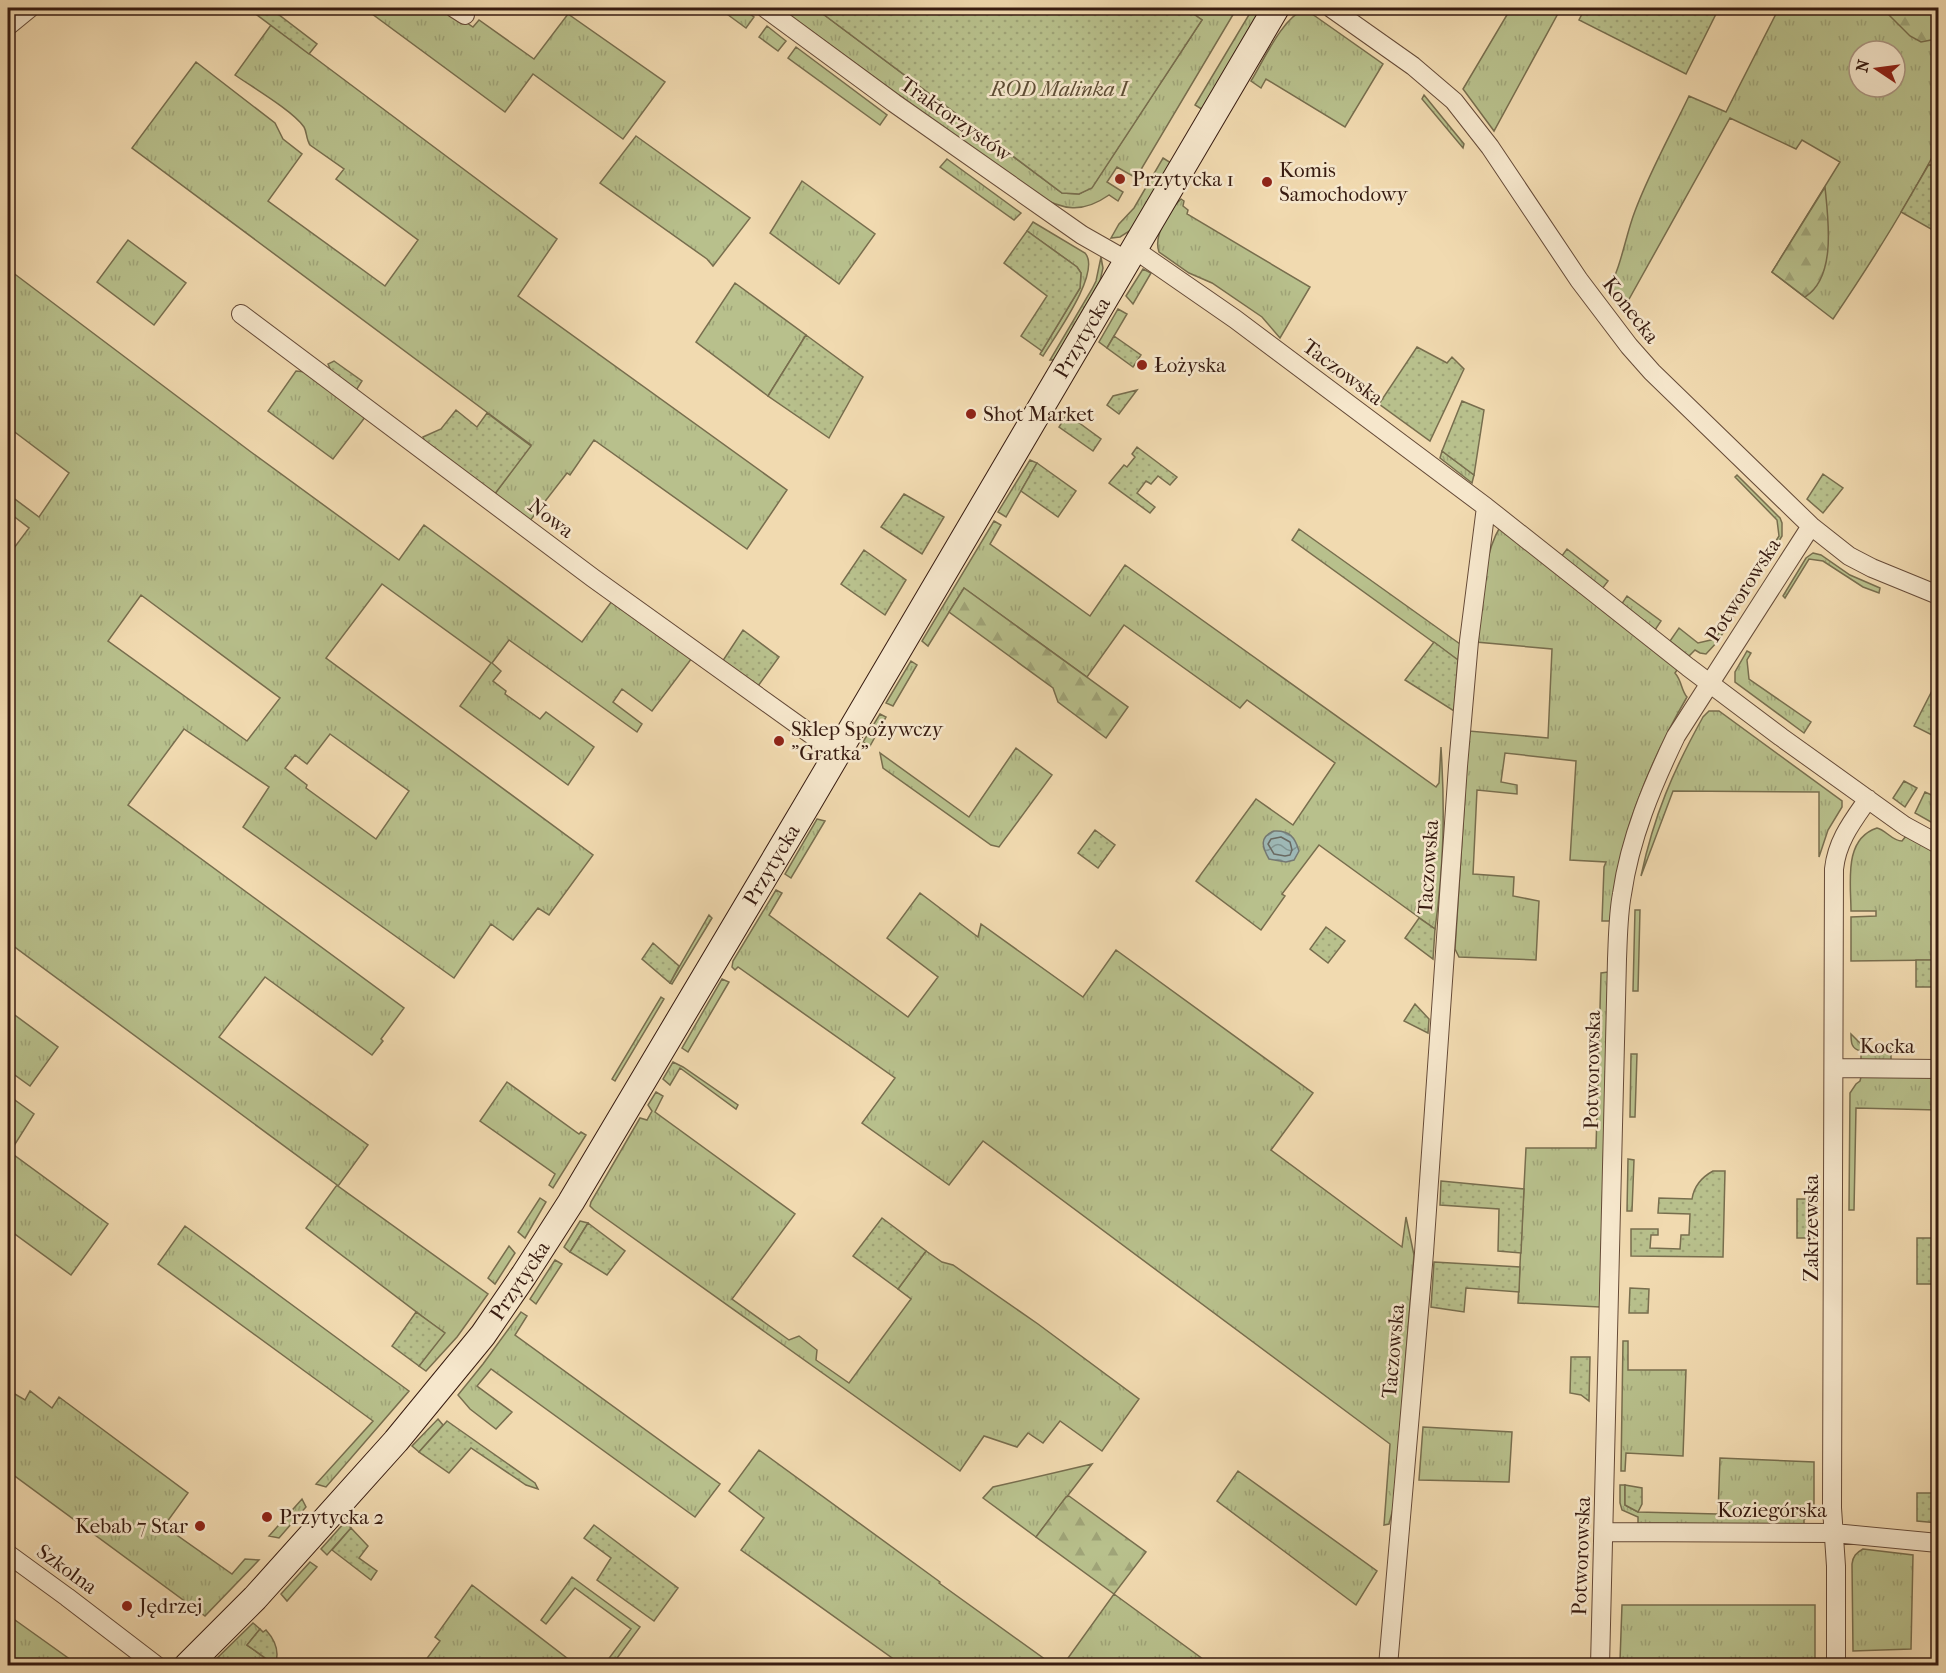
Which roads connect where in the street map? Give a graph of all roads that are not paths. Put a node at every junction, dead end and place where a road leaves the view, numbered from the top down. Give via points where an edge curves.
1 (30, 8) edge
2 (765, 8) edge
3 (1276, 8) edge
4 (1331, 8) edge
5 (8, 26) edge
6 (1130, 254) junction
7 (241, 314) dead end
8 (1486, 507) junction
9 (1811, 526) junction
10 (1938, 595) edge
11 (1709, 682) junction
12 (837, 753) junction
13 (1868, 800) junction
14 (1938, 844) edge
15 (1834, 1068) junction
16 (1938, 1069) edge
17 (1605, 1532) junction
18 (1834, 1533) junction
19 (1938, 1543) edge
20 (8, 1554) edge
21 (157, 1665) edge
22 (187, 1665) edge
23 (1388, 1665) edge
24 (1600, 1665) edge
25 (1836, 1665) edge

1 - 5 street
2 - 6 street, Traktorzystów via 1072,229
3 - 6 main road, Przytycka
4 - 9 street, Konecka via 1413,66 1454,101 1629,346
6 - 8 street, Taczowska via 1235,319
6 - 12 main road, Przytycka
7 - 12 street, Nowa
8 - 11 street
8 - 23 street, Taczowska via 1458,766 1424,1253
9 - 10 street, Konecka via 1849,556
9 - 11 street, Potworowska
11 - 13 street
11 - 17 street, Potworowska via 1662,765 1638,826 1622,894 1617,958
12 - 22 main road, Przytycka via 571,1202 483,1335 339,1505 255,1598
13 - 14 street
13 - 15 street, Zakrzewska via 1846,830 1834,870
15 - 16 street, Kocka
15 - 18 street, Zakrzewska
17 - 18 street, Koziegórska
17 - 24 street, Potworowska
18 - 19 street, Koziegórska
18 - 25 street, Zakrzewska
20 - 21 street, Szkolna

